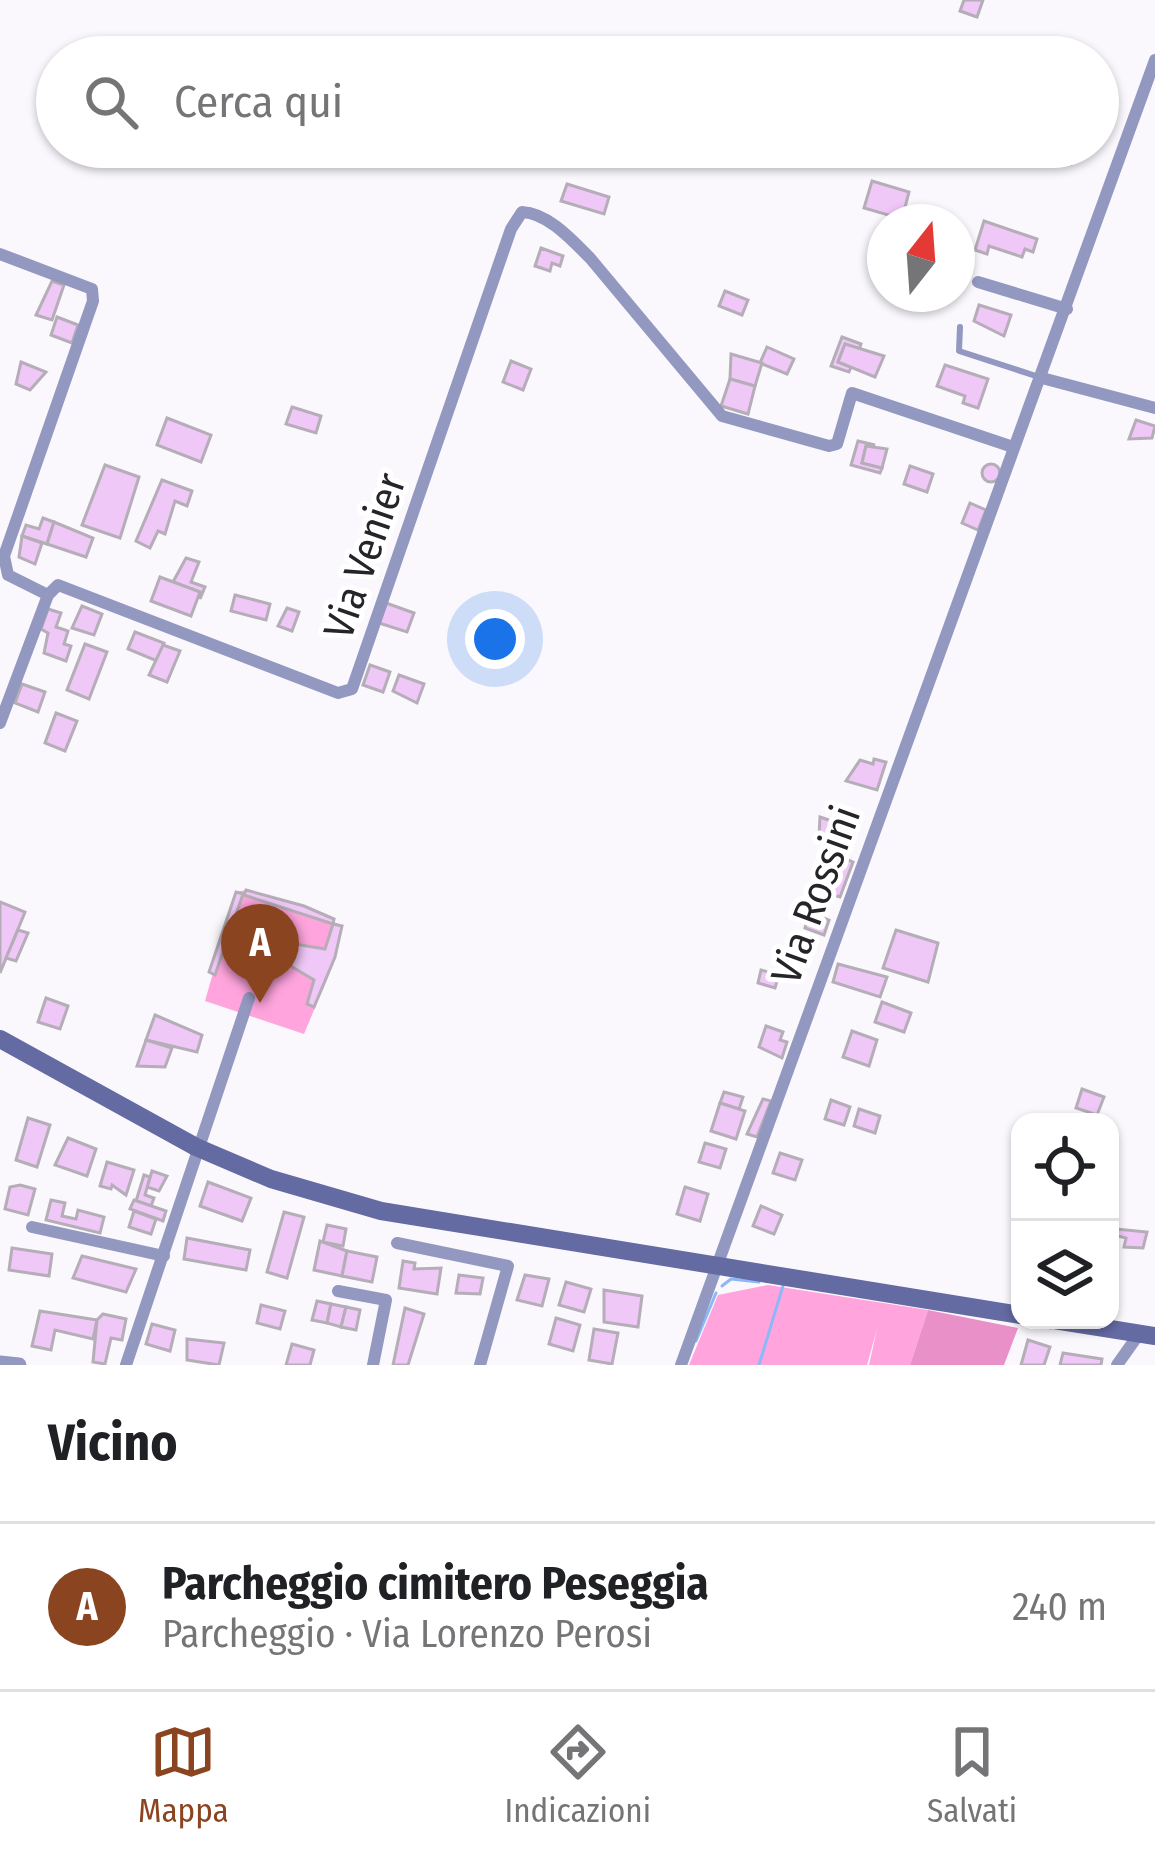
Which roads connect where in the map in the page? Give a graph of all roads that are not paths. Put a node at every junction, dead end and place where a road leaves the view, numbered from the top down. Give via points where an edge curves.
1 (1155, 60) edge
2 (1119, 161) edge
3 (1116, 168) edge
4 (0, 254) edge
5 (979, 282) dead end
6 (1066, 309) junction
7 (960, 327) dead end
8 (1042, 378) junction
9 (1155, 408) edge
10 (1013, 447) junction
11 (48, 595) junction
12 (0, 723) edge
13 (248, 998) dead end
14 (0, 1039) edge
15 (200, 1149) junction
16 (32, 1227) dead end
17 (397, 1244) dead end
18 (164, 1256) junction
19 (717, 1266) junction
20 (338, 1291) dead end
21 (1011, 1314) edge
22 (1105, 1329) edge
23 (1110, 1329) edge
24 (1147, 1335) edge
25 (0, 1363) edge
26 (1117, 1363) edge
27 (19, 1365) edge
28 (126, 1365) edge
29 (373, 1365) edge
30 (480, 1365) edge
31 (681, 1365) edge

1 - 2 street, Via Rossini
3 - 6 street, Via Rossini
4 - 11 street via 92,289 4,556 8,575
5 - 6 street
6 - 8 street, Via Rossini
7 - 8 lane via 958,351
8 - 9 street
8 - 10 street, Via Rossini
10 - 11 street, Via Venier via 852,393 837,444 829,446 722,416 590,258 533,212 521,212 359,676 346,694 69,585
10 - 19 street, Via Rossini
11 - 12 street
13 - 15 street
14 - 15 main road
15 - 18 street
15 - 19 main road via 381,1210
16 - 18 street
17 - 30 street via 508,1266
18 - 28 street
19 - 21 main road
19 - 31 street, Via Rossini
20 - 29 street via 386,1300
22 - 26 street
23 - 24 main road
24 - 26 street
25 - 27 street

